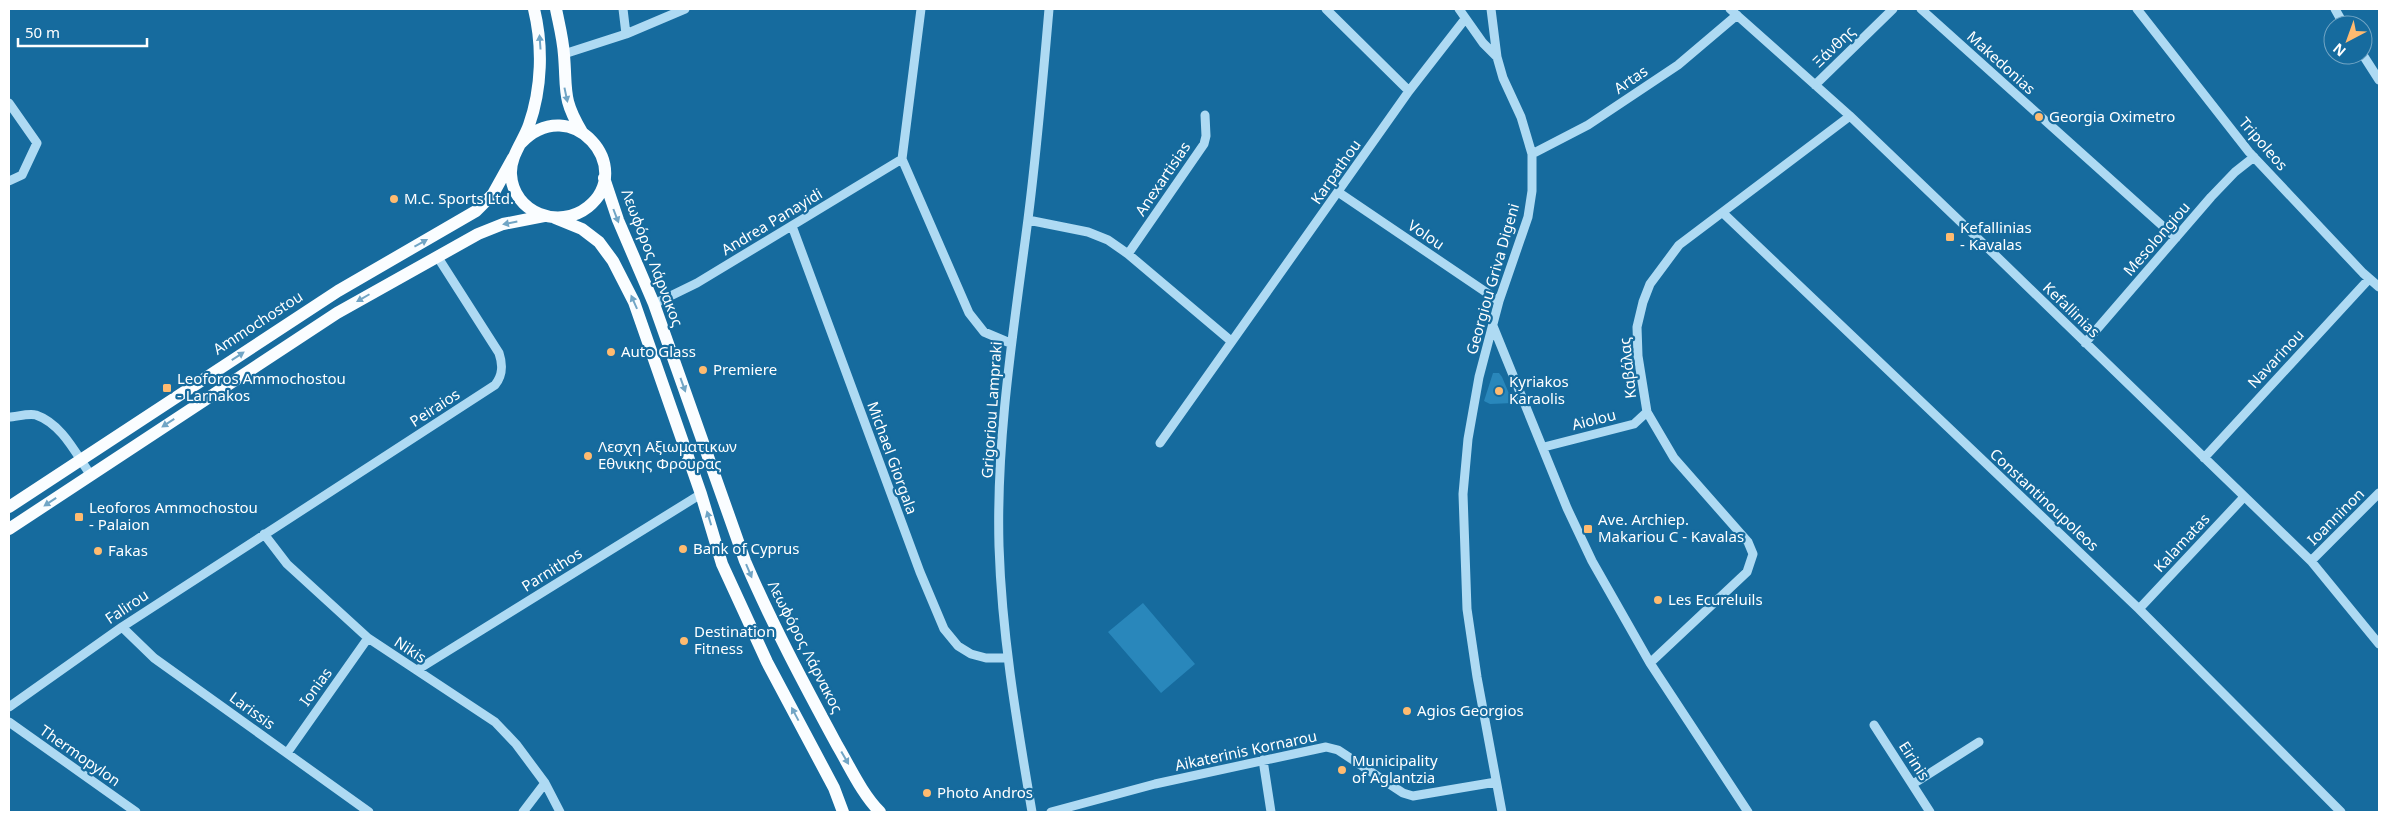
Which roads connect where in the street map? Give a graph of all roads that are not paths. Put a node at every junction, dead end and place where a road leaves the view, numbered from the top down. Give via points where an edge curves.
1 (534, 9) edge
2 (556, 9) edge
3 (622, 9) edge
4 (685, 9) edge
5 (920, 9) edge
6 (1049, 9) edge
7 (1326, 9) edge
8 (1459, 9) edge
9 (1491, 9) edge
10 (1893, 9) edge
11 (1921, 9) edge
12 (2137, 9) edge
13 (1734, 12) edge
14 (1465, 20) junction
15 (626, 34) junction
16 (564, 54) junction
17 (1497, 57) junction
18 (2369, 65) edge
19 (2379, 80) edge
20 (1815, 85) junction
21 (1409, 91) junction
22 (9, 103) edge
23 (1205, 115) dead end
24 (1850, 116) junction
25 (582, 132) junction
26 (521, 143) junction
27 (1532, 154) junction
28 (2254, 157) junction
29 (513, 158) junction
30 (902, 159) junction
31 (604, 178) junction
32 (9, 182) edge
33 (1338, 192) junction
34 (1723, 213) junction
35 (550, 217) junction
36 (1028, 220) junction
37 (792, 226) junction
38 (2176, 238) junction
39 (1128, 254) junction
40 (437, 256) junction
41 (2369, 279) junction
42 (2379, 288) edge
43 (1499, 301) junction
44 (654, 304) junction
45 (1493, 326) junction
46 (1231, 341) junction
47 (2086, 343) junction
48 (1010, 344) junction
49 (1648, 412) junction
50 (9, 417) edge
51 (1160, 443) dead end
52 (1544, 447) junction
53 (2204, 458) junction
54 (80, 459) junction
55 (90, 474) junction
56 (2379, 493) edge
57 (701, 494) junction
58 (2244, 497) junction
59 (9, 507) edge
60 (9, 530) edge
61 (264, 534) junction
62 (2312, 561) junction
63 (2139, 609) junction
64 (122, 627) junction
65 (368, 638) junction
66 (2379, 644) edge
67 (1006, 658) junction
68 (1650, 664) junction
69 (417, 670) junction
70 (9, 707) edge
71 (9, 722) edge
72 (1874, 725) dead end
73 (1979, 742) dead end
74 (287, 752) junction
75 (1263, 760) junction
76 (1496, 782) junction
77 (545, 783) junction
78 (1913, 784) junction
79 (136, 812) edge
80 (369, 812) edge
81 (523, 812) edge
82 (560, 812) edge
83 (843, 812) edge
84 (880, 812) edge
85 (1032, 812) edge
86 (1052, 812) edge
87 (1271, 812) edge
88 (1502, 812) edge
89 (1748, 812) edge
90 (1930, 812) edge
91 (2341, 812) edge

26 -> 1 main road via 529,124 539,74 540,37
2 - 16 main road, Λεωφόρος Λάρνακος
3 - 15 street
4 - 15 street
5 - 30 street
6 - 36 street, Grigoriou Lampraki
7 - 21 street
8 - 14 street, Georgiou Griva Digeni
9 - 17 street
10 - 20 street, Ξάνθης
11 - 38 street, Makedonias
12 - 28 street, Tripoleos
13 - 20 street, Kefallinias
13 - 27 street, Artas via 1663,76 1588,125
14 - 17 street, Georgiou Griva Digeni
14 - 21 street, Karpathou
15 - 16 street
16 -> 25 main road, Λεωφόρος Λάρνακος via 567,101
17 - 27 street, Georgiou Griva Digeni
18 - 19 street
20 - 24 street, Kefallinias
21 - 33 street, Karpathou
22 - 32 street via 37,143 22,176
23 - 39 street, Anexartisias via 1204,144
24 - 34 street, Καβάλας
24 - 47 street, Kefallinias
25 - 26 main road via 566,126 546,126
25 - 31 main road, Λεωφόρος Λάρνακος via 600,152
26 - 29 main road
27 - 43 street, Georgiou Griva Digeni via 1528,217
28 - 38 street, Mesolongiou via 2235,172
28 - 41 street, Tripoleos
29 - 35 main road via 511,174 515,190 530,209
54 -> 29 main road, Ammochostou via 338,291 476,211 493,194
30 - 37 street, Andrea Panayidi
30 - 48 street via 969,314 984,332
31 - 35 main road, Λεωφόρος Λάρνακος via 590,205 576,214
31 -> 44 main road, Λεωφόρος Λάρνακος
33 - 43 street, Volou
33 - 46 street, Karpathou
34 - 49 street, Καβάλας via 1679,245 1654,278 1642,302 1637,327 1638,356
34 - 63 street, Constantinoupoleos
35 -> 40 main road, Λεωφόρος Λάρνακος via 503,224
57 -> 35 main road via 634,302 613,261 582,229
36 - 39 street via 1097,235
36 - 48 street, Grigoriou Lampraki
37 - 44 street, Andrea Panayidi via 697,283
37 - 67 street, Michael Giorgala via 916,562 944,629 958,646 971,654
38 - 47 street, Mesolongiou
39 - 46 street
40 -> 55 main road via 337,313
40 - 61 street, Peiraios via 499,353 502,364 498,380 483,393
41 - 42 street, Tripoleos
41 - 53 street, Navarinou
43 - 45 street, Georgiou Griva Digeni
44 -> 84 main road, Λεωφόρος Λάρνακος via 762,601 802,681 865,792
45 - 52 street
45 - 76 street, Georgiou Griva Digeni via 1479,377 1463,494 1467,609
46 - 51 street, Karpathou
47 - 53 street, Kefallinias
48 - 67 street, Grigoriou Lampraki via 999,502
49 - 52 street, Aiolou via 1634,424
49 - 68 street, Καβάλας via 1674,458 1748,542 1753,554 1747,572
50 - 54 street via 34,415 52,424
52 - 68 street via 1592,561
53 - 58 street, Kefallinias
54 - 55 street
54 - 59 main road, Ammochostou
55 -> 60 main road
56 - 62 street, Ioanninon
57 - 69 street, Parnithos
83 -> 57 main road via 722,564
58 - 62 street, Kefallinias
58 - 63 street, Kalamatas
61 - 64 street, Falirou
61 - 65 street, Nikis via 304,582
62 - 66 street, Kefallinias
63 - 91 street, Constantinoupoleos
64 - 70 street, Falirou
64 - 74 street, Larissis via 154,658
65 - 69 street, Nikis
65 - 74 street, Ionias
67 - 85 street, Grigoriou Lampraki
68 - 89 street
69 - 77 street, Nikis via 495,722
71 - 79 street, Thermopylon
72 - 78 street, Eirinis
73 - 78 street
74 - 80 street, Larissis
75 - 76 street, Aikaterinis Kornarou via 1326,747 1338,750 1403,793 1413,796
75 - 86 street, Aikaterinis Kornarou via 1155,784
75 - 87 street
76 - 88 street, Georgiou Griva Digeni
77 - 81 street
77 - 82 street, Nikis
78 - 90 street, Eirinis

